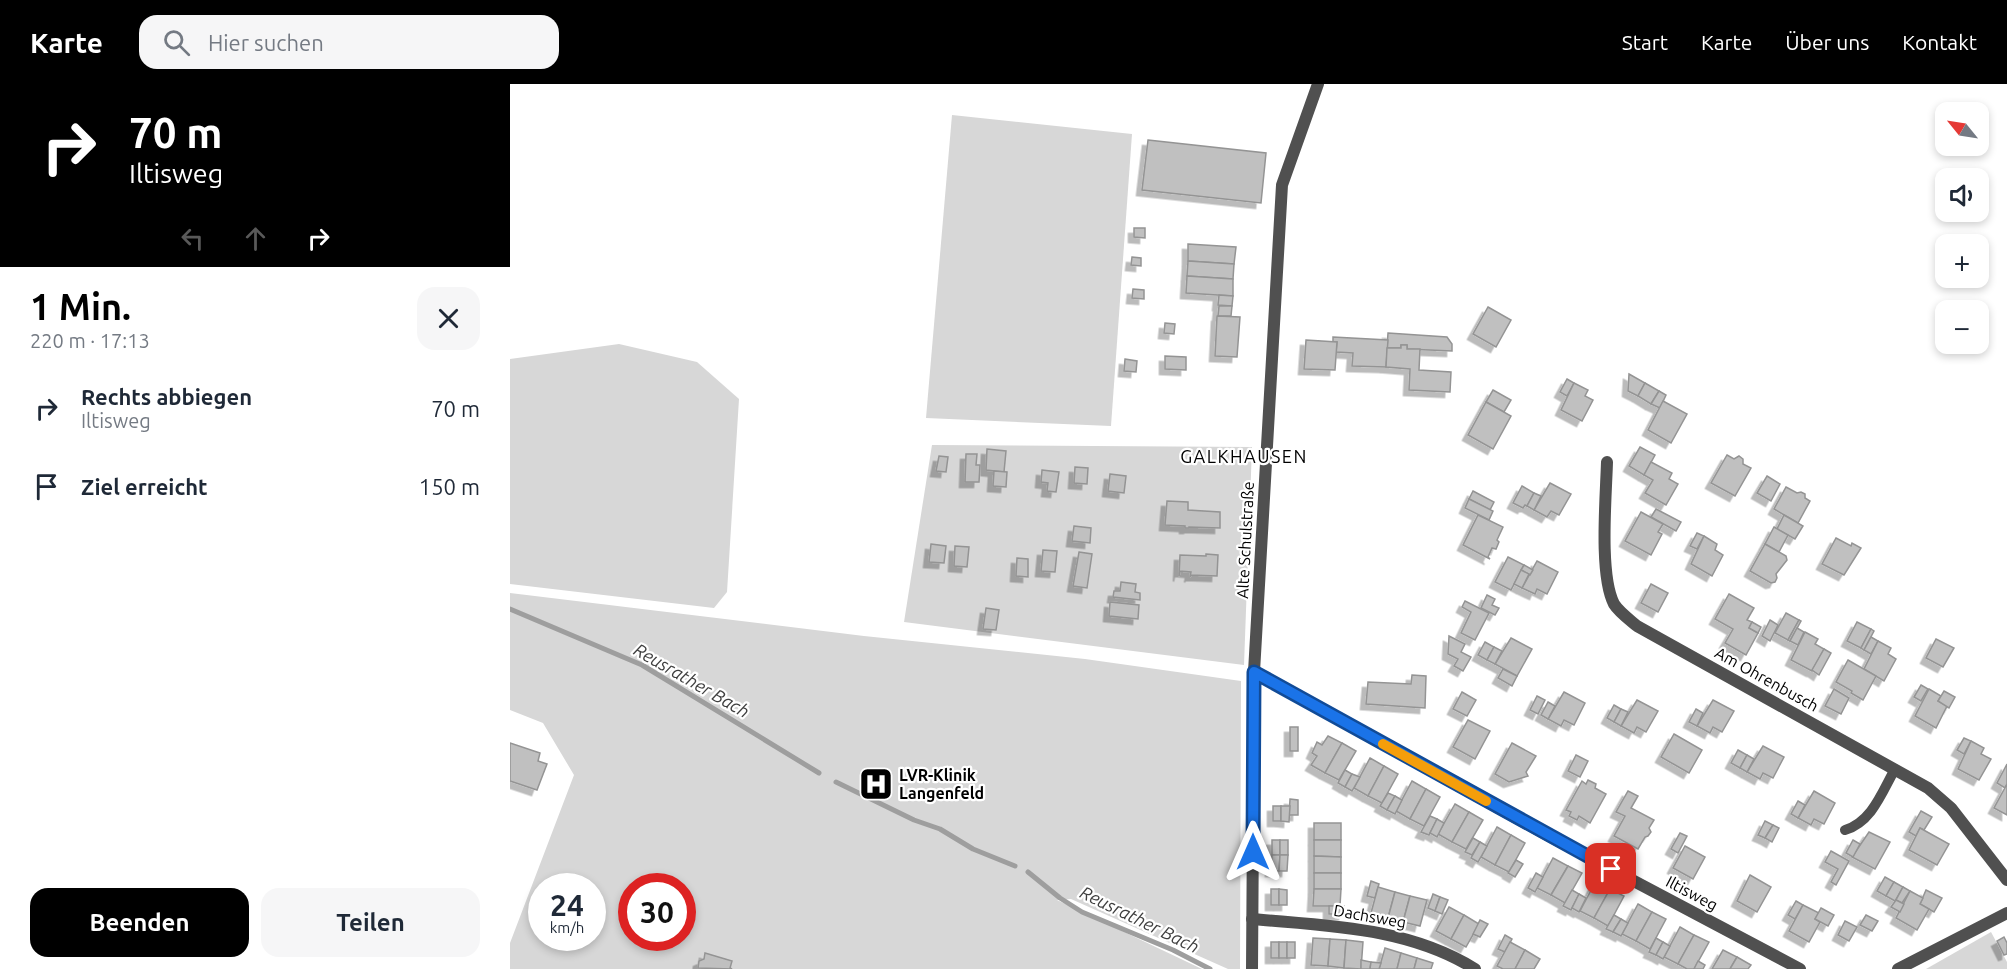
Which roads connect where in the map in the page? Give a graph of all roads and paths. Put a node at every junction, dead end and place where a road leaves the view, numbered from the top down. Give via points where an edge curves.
1 (1318, 84) edge
2 (1607, 462) dead end
3 (1254, 672) junction
4 (1895, 769) junction
5 (1845, 830) dead end
6 (2007, 880) edge
7 (2007, 913) edge
8 (1252, 919) junction
9 (1252, 969) edge
10 (1475, 969) edge
11 (1800, 969) edge
12 (1898, 969) edge

1 - 3 street, Alte Schulstraße via 1282,185
2 - 4 street, Am Ohrenbusch via 1605,570 1615,606 1637,626
3 - 8 street, Alte Schulstraße
3 - 11 street, Iltisweg via 1547,835
4 - 5 lane via 1864,820
4 - 6 street, Am Ohrenbusch via 1928,788 1951,808
7 - 12 street
8 - 9 street, Alte Schulstraße
8 - 10 street, Dachsweg via 1361,928 1418,942

